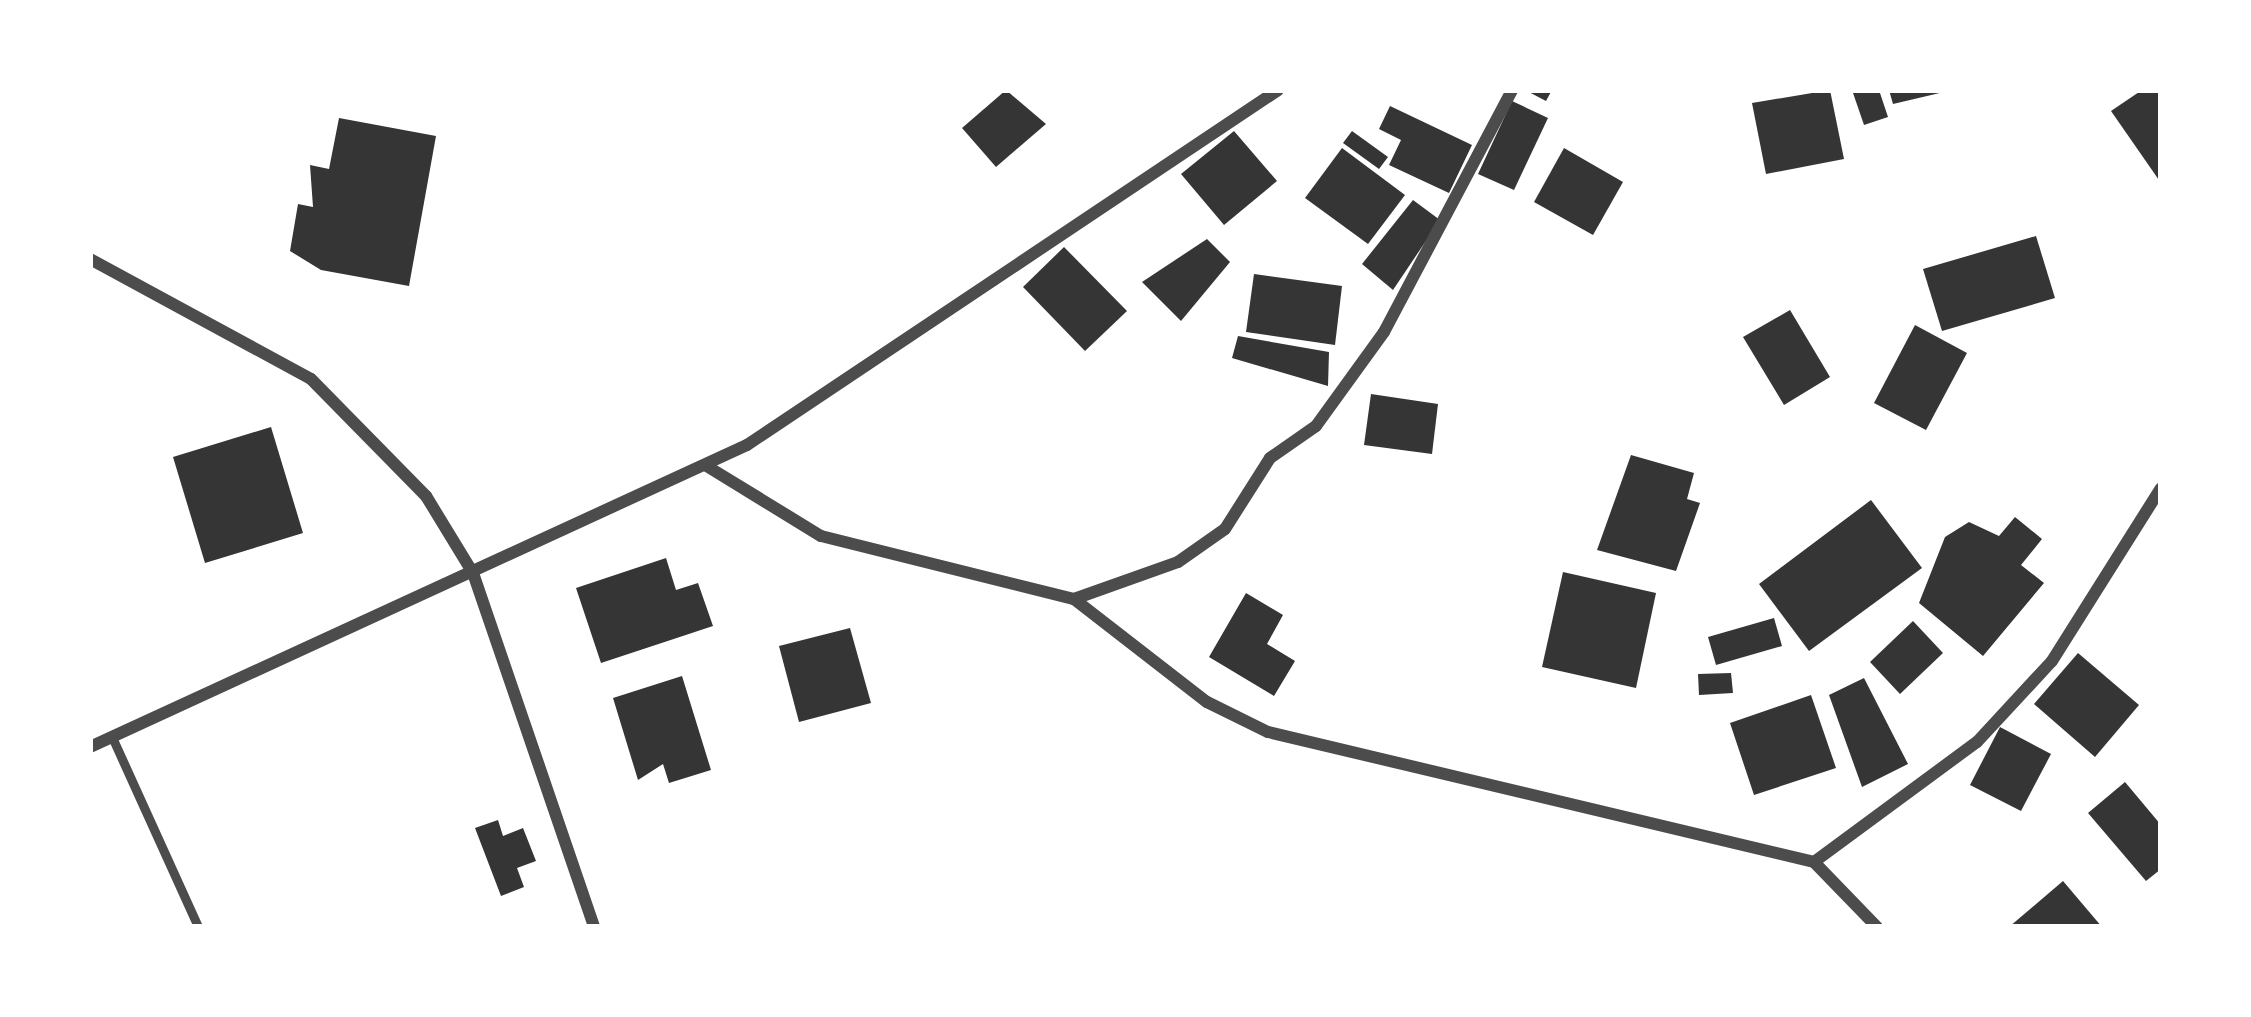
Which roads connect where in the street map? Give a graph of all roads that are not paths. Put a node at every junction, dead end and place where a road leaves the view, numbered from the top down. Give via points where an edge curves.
1 (1278, 90) edge
2 (1512, 90) edge
3 (90, 259) edge
4 (705, 465) junction
5 (2161, 488) edge
6 (473, 573) junction
7 (1074, 599) junction
8 (112, 737) junction
9 (90, 747) edge
10 (1814, 862) junction
11 (198, 927) edge
12 (594, 927) edge
13 (1877, 927) edge

1 - 4 street
2 - 7 street via 1384,332 1316,426 1270,458 1225,529 1178,562
3 - 6 street via 311,379 426,496
4 - 6 street
4 - 7 street via 821,536
5 - 10 street via 2052,662 1977,742
6 - 8 street
6 - 12 street
7 - 10 street via 1207,702 1268,732
8 - 9 street
8 - 11 lane
10 - 13 street

